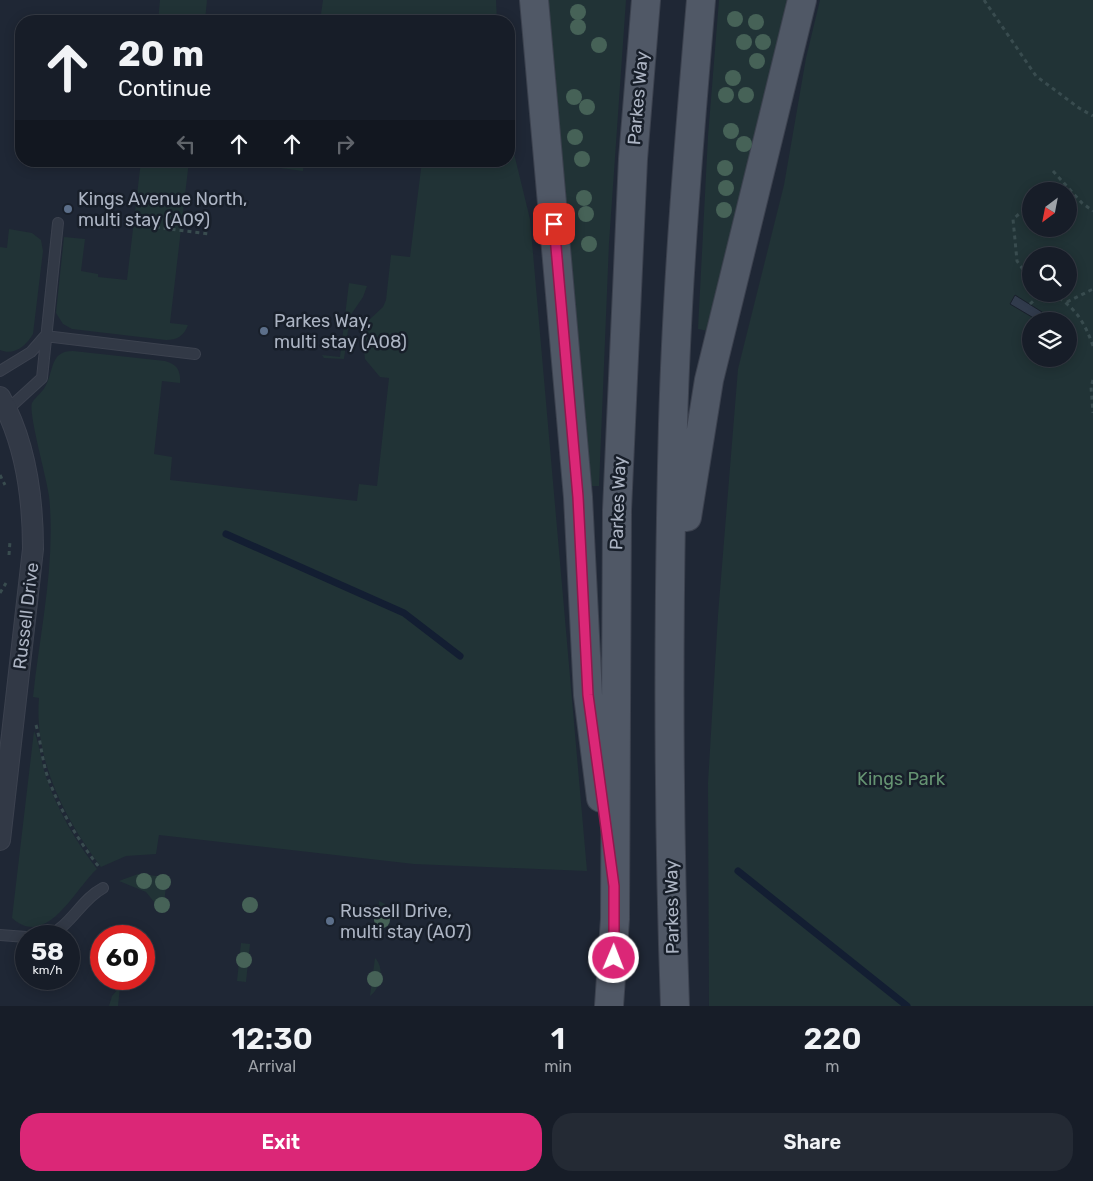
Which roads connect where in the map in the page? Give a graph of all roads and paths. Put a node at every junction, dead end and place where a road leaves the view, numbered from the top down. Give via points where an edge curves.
1 (520, 0) edge
2 (534, 0) edge
3 (646, 0) edge
4 (701, 0) edge
5 (802, 0) edge
6 (984, 0) edge
7 (539, 45) junction
8 (1093, 116) edge
9 (1053, 171) dead end
10 (1062, 182) edge
11 (1078, 200) edge
12 (1093, 211) edge
13 (1022, 212) edge
14 (116, 222) dead end
15 (58, 223) dead end
16 (209, 234) dead end
17 (1022, 268) edge
18 (1093, 289) edge
19 (1077, 297) edge
20 (1067, 302) edge
21 (46, 336) junction
22 (1093, 346) edge
23 (195, 354) dead end
24 (0, 371) edge
25 (1093, 380) edge
26 (4, 404) edge
27 (1093, 413) edge
28 (0, 475) edge
29 (6, 487) dead end
30 (10, 534) dead end
31 (8, 561) dead end
32 (8, 579) dead end
33 (0, 593) edge
34 (670, 655) junction
35 (33, 720) dead end
36 (0, 840) edge
37 (99, 867) dead end
38 (614, 886) junction
39 (103, 888) dead end
40 (64, 925) edge
41 (0, 935) edge
42 (15, 936) edge
43 (609, 1006) edge
44 (675, 1006) edge

1 - 7 main road
2 - 7 main road
3 - 38 main road, Parkes Way via 633,159 617,510
4 - 34 main road, Parkes Way via 687,167 673,423
5 - 34 main road via 706,394
6 - 8 path via 1036,76
7 - 38 main road via 578,497 588,695
9 - 10 path
11 - 12 path
13 - 17 path via 1013,220 1017,261
14 - 16 path
15 - 21 lane
18 - 19 path
20 - 22 path via 1086,325
21 - 23 lane
21 - 24 lane via 31,352
21 - 26 lane via 42,378
25 - 27 path via 1090,387
26 - 36 street, Russell Drive via 19,441 29,482 33,549
28 - 29 path
30 - 31 path
32 - 33 path
34 - 44 main road, Parkes Way
35 - 37 path via 54,794 80,842
38 - 43 main road, Parkes Way via 614,958
39 - 40 lane via 88,898
41 - 42 lane

